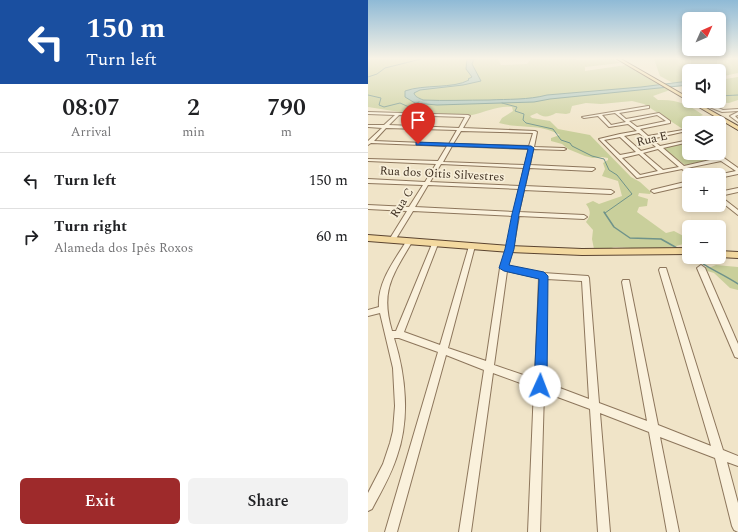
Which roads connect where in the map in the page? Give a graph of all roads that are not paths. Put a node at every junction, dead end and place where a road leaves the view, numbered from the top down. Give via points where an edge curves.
1 (661, 84) edge
2 (670, 84) edge
3 (682, 90) edge
4 (682, 95) edge
5 (648, 107) dead end
6 (703, 108) edge
7 (714, 108) edge
8 (715, 108) edge
9 (738, 110) edge
10 (616, 112) junction
11 (368, 113) edge
12 (738, 113) edge
13 (398, 114) junction
14 (599, 115) junction
15 (584, 117) dead end
16 (627, 121) junction
17 (738, 121) edge
18 (368, 126) edge
19 (385, 127) junction
20 (738, 127) edge
21 (459, 129) junction
22 (637, 130) junction
23 (682, 131) edge
24 (620, 135) junction
25 (647, 138) junction
26 (369, 143) edge
27 (682, 143) edge
28 (450, 145) junction
29 (531, 148) junction
30 (659, 148) junction
31 (564, 149) dead end
32 (639, 152) junction
33 (619, 157) junction
34 (368, 160) edge
35 (714, 160) edge
36 (723, 160) edge
37 (439, 163) junction
38 (527, 167) junction
39 (682, 168) edge
40 (683, 168) joint
41 (592, 169) dead end
42 (738, 171) edge
43 (662, 172) junction
44 (726, 174) edge
45 (368, 181) edge
46 (426, 184) junction
47 (682, 185) edge
48 (522, 188) junction
49 (738, 190) edge
50 (654, 191) dead end
51 (611, 192) dead end
52 (726, 193) edge
53 (726, 203) edge
54 (368, 207) edge
55 (411, 208) junction
56 (737, 212) edge
57 (516, 214) junction
58 (584, 217) dead end
59 (368, 238) edge
60 (392, 240) junction
61 (409, 242) junction
62 (435, 244) junction
63 (472, 246) junction
64 (510, 249) junction
65 (682, 251) edge
66 (726, 254) edge
67 (738, 255) edge
68 (504, 268) junction
69 (701, 268) dead end
70 (663, 270) dead end
71 (544, 276) junction
72 (626, 282) dead end
73 (383, 309) junction
74 (368, 313) edge
75 (394, 334) junction
76 (442, 351) junction
77 (738, 354) edge
78 (489, 367) junction
79 (540, 386) junction
80 (595, 406) junction
81 (654, 429) junction
82 (719, 453) junction
83 (738, 461) edge
84 (368, 505) edge
85 (738, 526) edge
86 (391, 532) edge
87 (465, 532) edge
88 (534, 532) edge
89 (604, 532) edge
90 (673, 532) edge

1 - 4 main road
2 - 3 main road
5 - 10 street
6 - 20 main road
7 - 17 main road
8 - 9 street via 722,111
10 - 14 street
10 - 16 street
11 - 13 street
12 - 17 street via 732,116
13 - 19 street
13 - 21 street, Rua C via 468,116
14 - 15 street
14 - 16 street via 610,126
16 - 22 street
16 - 22 street via 658,114 669,122
18 - 19 street
19 - 21 street
19 - 26 street
21 - 28 street, Rua C
21 - 29 street via 535,132
22 - 24 street
22 - 25 street
23 - 25 street
24 - 32 street
24 - 33 street via 600,139
25 - 30 street
26 - 28 street
27 - 30 street, Rua E
28 - 29 street
28 - 37 street, Rua C
29 - 31 street
29 - 38 street
30 - 32 street, Rua E
30 - 40 street
32 - 33 street, Rua E
32 - 43 street
33 - 43 street via 639,177
34 - 37 street
35 - 40 street
36 - 42 street
37 - 38 street
37 - 46 street, Rua C
38 - 41 street
38 - 48 street
39 - 43 street
42 - 44 street
45 - 46 street, Rua dos Oitis Silvestres
46 - 48 street, Rua dos Oitis Silvestres
46 - 55 street, Rua C
47 - 50 street
48 - 51 street, Rua dos Oitis Silvestres
48 - 57 street
49 - 52 street
53 - 56 street
54 - 55 street
55 - 57 street
55 - 60 street, Rua C
57 - 58 street
57 - 64 street
59 - 60 main road
60 - 61 main road
61 - 62 main road
61 - 73 street via 385,284
62 - 63 main road
62 - 75 street
63 - 64 main road
63 - 76 street
64 - 65 main road via 582,252
64 - 68 street
66 - 67 main road
68 - 71 street
68 - 78 street
69 - 77 street
70 - 82 street
71 - 79 street
71 - 80 street via 584,278
72 - 81 street
73 - 74 street
73 - 75 street
75 - 76 street
75 - 84 street via 399,382 398,422 392,455
76 - 78 street
76 - 86 street
78 - 79 street
78 - 87 street
79 - 80 street
79 - 88 street
80 - 81 street
80 - 89 street
81 - 82 street
81 - 90 street
82 - 83 street
82 - 85 street

